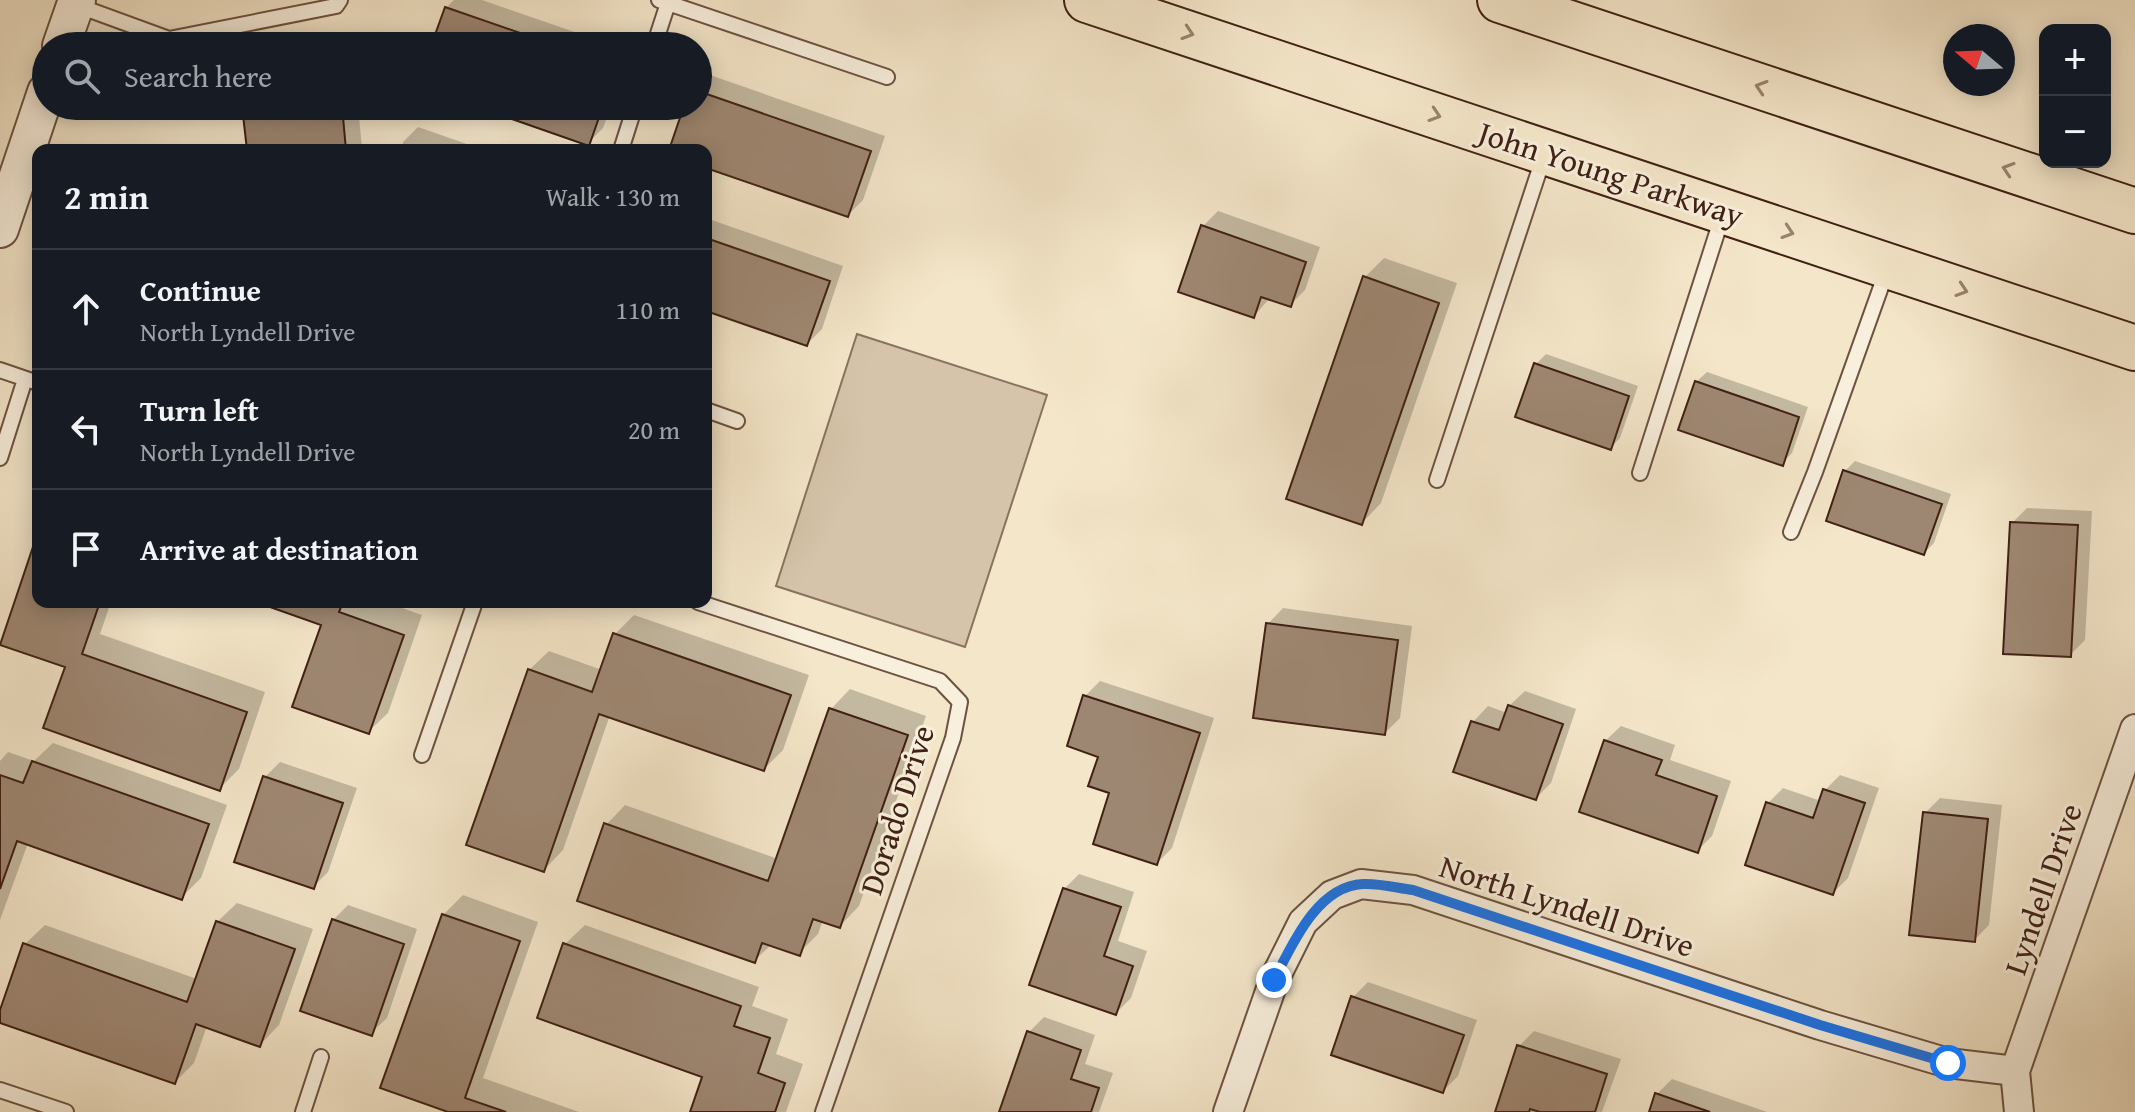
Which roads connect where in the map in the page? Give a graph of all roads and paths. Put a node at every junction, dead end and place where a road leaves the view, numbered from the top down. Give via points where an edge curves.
1 (340, 0) edge
2 (1087, 0) edge
3 (1500, 0) edge
4 (665, 1) edge
5 (76, 3) edge
6 (66, 32) edge
7 (151, 32) edge
8 (204, 32) edge
9 (657, 32) edge
10 (887, 77) dead end
11 (40, 120) edge
12 (631, 120) edge
13 (35, 144) edge
14 (623, 144) edge
15 (1546, 152) junction
16 (30, 167) edge
17 (1724, 211) junction
18 (2135, 211) edge
19 (0, 229) edge
20 (1888, 266) junction
21 (2135, 348) edge
22 (0, 370) edge
23 (32, 381) edge
24 (712, 412) edge
25 (737, 421) dead end
26 (0, 458) edge
27 (1640, 473) dead end
28 (1437, 480) dead end
29 (1791, 532) dead end
30 (712, 607) edge
31 (473, 608) edge
32 (2135, 729) edge
33 (422, 755) dead end
34 (321, 1057) dead end
35 (2015, 1071) junction
36 (0, 1090) edge
37 (66, 1112) edge
38 (303, 1112) edge
39 (823, 1112) edge
40 (1228, 1112) edge
41 (2019, 1112) edge

1 - 8 lane via 336,6
2 -> 15 highway, John Young Parkway
18 -> 3 highway
4 - 9 lane
4 - 10 lane
5 - 6 street
5 - 7 lane
11 - 13 street
12 - 14 lane
15 - 17 highway, John Young Parkway
15 - 28 lane
16 - 19 street
17 -> 20 highway, John Young Parkway
17 - 27 lane
20 -> 21 highway, John Young Parkway
20 - 29 lane
22 - 23 lane
23 - 26 lane
24 - 25 lane
30 - 39 lane, Dorado Drive via 940,681 960,702 953,738
31 - 33 lane
32 - 35 street, Lyndell Drive
34 - 38 lane
35 - 40 street, North Lyndell Drive via 1948,1063 1413,890 1361,884 1332,895 1303,922 1274,980
35 - 41 street
36 - 37 lane

